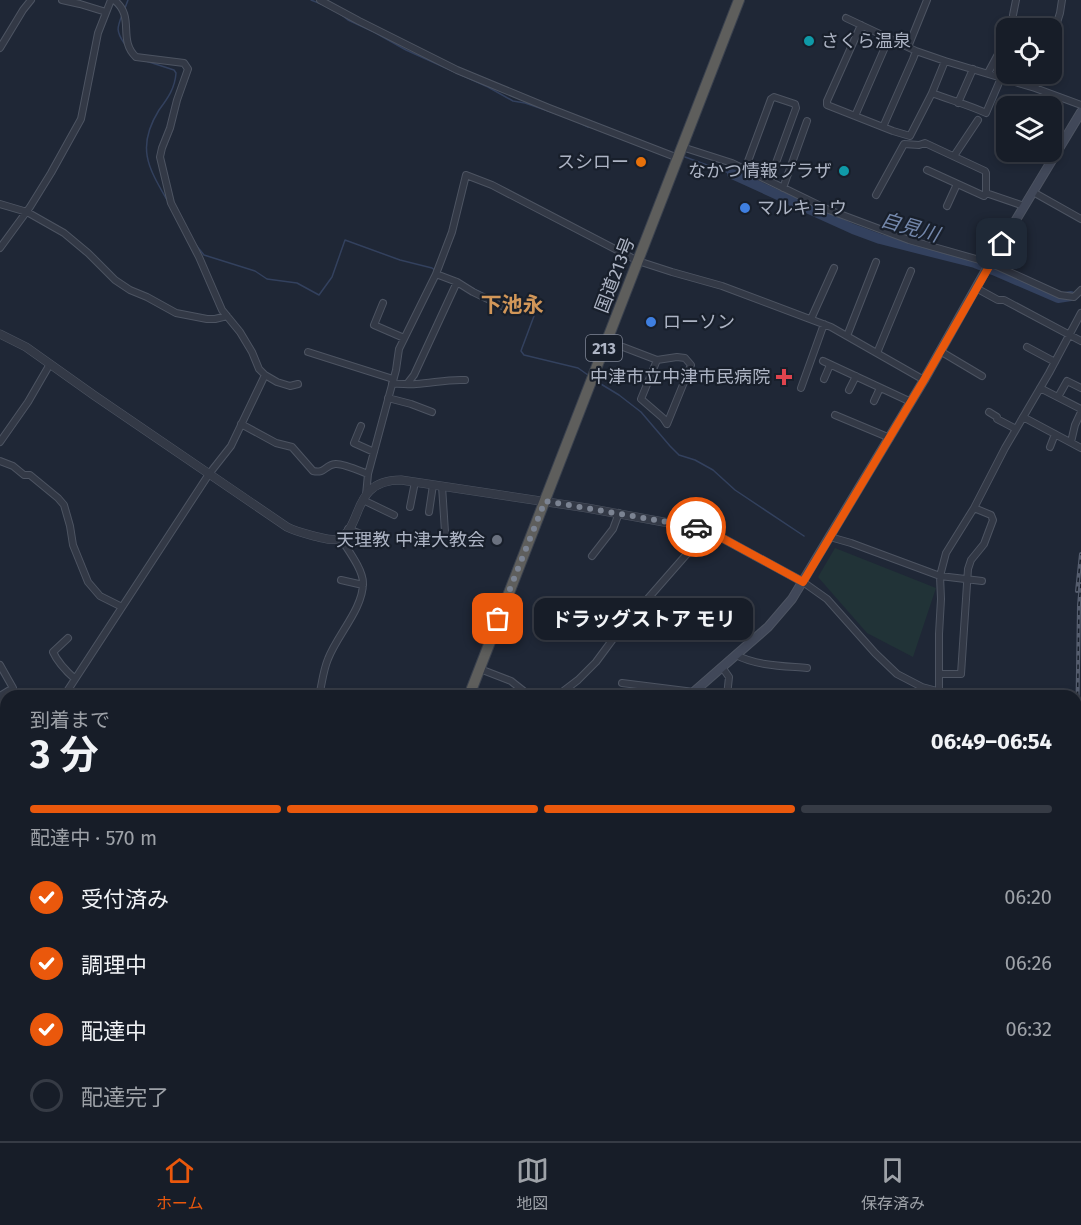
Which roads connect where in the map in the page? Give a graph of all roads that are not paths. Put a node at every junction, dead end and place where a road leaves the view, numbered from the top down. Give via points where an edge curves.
1 (31, 0) edge
2 (62, 0) edge
3 (113, 0) edge
4 (320, 0) edge
5 (739, 0) edge
6 (927, 0) edge
7 (1016, 0) edge
8 (1062, 0) edge
9 (106, 12) junction
10 (1013, 15) dead end
11 (846, 18) dead end
12 (1058, 18) edge
13 (861, 25) junction
14 (889, 38) junction
15 (908, 47) junction
16 (0, 48) edge
17 (916, 51) junction
18 (996, 58) edge
19 (945, 61) junction
20 (973, 69) junction
21 (988, 73) junction
22 (996, 76) edge
23 (998, 84) edge
24 (1021, 84) edge
25 (1036, 84) edge
26 (1035, 88) junction
27 (932, 93) junction
28 (958, 103) junction
29 (1081, 105) edge
30 (1081, 112) edge
31 (855, 117) junction
32 (978, 120) dead end
33 (807, 121) dead end
34 (883, 127) junction
35 (680, 152) junction
36 (954, 156) junction
37 (746, 166) junction
38 (927, 170) dead end
39 (957, 184) junction
40 (783, 188) junction
41 (1033, 192) junction
42 (986, 193) junction
43 (876, 195) dead end
44 (0, 204) edge
45 (947, 206) dead end
46 (1024, 206) junction
47 (27, 212) junction
48 (1081, 219) edge
49 (0, 248) edge
50 (638, 261) junction
51 (876, 262) dead end
52 (990, 263) junction
53 (834, 268) dead end
54 (911, 271) dead end
55 (436, 274) junction
56 (457, 282) junction
57 (976, 288) junction
58 (1081, 290) edge
59 (382, 303) dead end
60 (502, 306) dead end
61 (1081, 313) edge
62 (227, 316) junction
63 (811, 319) junction
64 (824, 324) junction
65 (0, 334) edge
66 (1069, 334) junction
67 (847, 336) junction
68 (404, 338) junction
69 (1081, 341) edge
70 (606, 343) junction
71 (1027, 347) dead end
72 (308, 351) dead end
73 (940, 351) junction
74 (877, 353) junction
75 (657, 360) junction
76 (823, 361) dead end
77 (1055, 362) junction
78 (50, 364) junction
79 (830, 365) junction
80 (265, 375) junction
81 (856, 376) junction
82 (982, 376) dead end
83 (824, 379) dead end
84 (465, 380) dead end
85 (924, 380) junction
86 (393, 381) junction
87 (297, 384) dead end
88 (407, 384) junction
89 (880, 387) junction
90 (801, 388) dead end
91 (1040, 388) junction
92 (1081, 388) edge
93 (849, 390) dead end
94 (1058, 397) junction
95 (388, 399) junction
96 (874, 401) dead end
97 (911, 402) junction
98 (1081, 410) edge
99 (432, 412) dead end
100 (989, 412) dead end
101 (835, 415) dead end
102 (1023, 417) junction
103 (241, 424) junction
104 (361, 426) dead end
105 (1016, 429) junction
106 (1055, 434) junction
107 (890, 438) junction
108 (0, 442) edge
109 (1071, 442) junction
110 (1050, 447) dead end
111 (1081, 448) edge
112 (374, 452) junction
113 (0, 461) edge
114 (209, 474) junction
115 (368, 474) junction
116 (415, 482) junction
117 (437, 485) junction
118 (364, 497) junction
119 (545, 501) junction
120 (410, 507) dead end
121 (974, 508) junction
122 (429, 512) dead end
123 (619, 513) junction
124 (394, 515) dead end
125 (348, 529) junction
126 (707, 531) junction
127 (446, 532) dead end
128 (340, 537) junction
129 (830, 537) junction
130 (385, 543) dead end
131 (592, 556) dead end
132 (940, 576) junction
133 (968, 579) junction
134 (341, 580) dead end
135 (982, 581) dead end
136 (803, 582) junction
137 (363, 585) junction
138 (122, 607) junction
139 (68, 638) dead end
140 (736, 655) junction
141 (0, 665) edge
142 (722, 667) junction
143 (807, 668) dead end
144 (480, 669) junction
145 (939, 674) junction
146 (75, 679) junction
147 (622, 683) dead end
148 (10, 690) edge
149 (68, 690) edge
150 (320, 690) edge
151 (472, 690) edge
152 (522, 690) edge
153 (565, 690) edge
154 (667, 690) edge
155 (696, 690) edge
156 (728, 690) edge
157 (930, 690) edge
158 (935, 690) edge

1 - 16 street
2 - 9 street
3 - 9 street
3 - 62 street via 124,9 126,43 136,57 184,63 189,69 160,157 171,203
4 - 35 street via 457,70 549,108
5 - 35 highway, 国道213号 / 213
6 - 15 street
7 - 10 street
8 - 12 street
9 - 47 street via 98,33 81,119
11 - 13 street
13 - 14 street
13 - 31 street via 827,101 827,105
14 - 15 street
14 - 31 street
15 - 17 street
17 - 19 street
17 - 34 street
18 - 21 street
19 - 20 street
19 - 27 street
20 - 21 street
20 - 28 street
21 - 22 street
23 - 28 street via 986,113
24 - 26 street
25 - 26 street
26 - 29 street
27 - 28 street
27 - 34 street via 910,136
30 - 41 main road
31 - 34 street
32 - 36 street
33 - 40 street
35 - 37 street
35 - 50 highway, 国道213号 / 213
36 - 42 street via 985,171
36 - 43 street via 925,143 904,144
37 - 37 street via 771,99 795,104 773,171
37 - 40 street
38 - 39 street
39 - 42 street via 984,196
39 - 45 street
40 - 52 street via 909,240
41 - 46 main road
41 - 48 street
42 - 46 street
44 - 47 street
46 - 52 main road
47 - 49 street
47 - 62 street via 64,234 130,290 176,313 207,319
50 - 55 street via 466,175 452,232
50 - 63 street via 723,286
50 - 70 highway, 国道213号 / 213
51 - 67 street
52 - 57 main road
52 - 58 street via 1060,295 1074,297
53 - 63 street
54 - 74 street
55 - 56 street
55 - 68 street
56 - 60 street
56 - 88 street
57 - 66 street
57 - 73 main road
59 - 68 street via 374,325
61 - 66 street
62 - 80 street
63 - 64 street
64 - 67 street
64 - 90 street
65 - 78 street
66 - 69 street
66 - 77 street
67 - 74 street
68 - 86 street
70 - 75 street
70 - 119 highway, 国道213号 / 213
71 - 77 street
72 - 86 street
73 - 82 street
73 - 85 main road
74 - 85 street
75 - 75 street via 685,358 691,366 667,424 641,399
76 - 79 street
77 - 91 street
78 - 108 street
78 - 114 street
79 - 81 street
79 - 83 street
80 - 87 street via 290,386
80 - 103 street
81 - 89 street
81 - 93 street
84 - 88 street
85 - 97 main road
86 - 88 street
86 - 95 street
89 - 96 street
89 - 97 street
91 - 94 street
91 - 102 street
92 - 94 street via 1066,381
94 - 98 street
95 - 99 street
95 - 112 street
97 - 107 main road
98 - 109 street
100 - 105 street
101 - 107 street
102 - 105 street
102 - 106 street
103 - 114 street via 231,446
103 - 115 street via 292,447 313,471 322,472 338,463
104 - 112 street via 354,443
105 - 121 street
106 - 109 street
106 - 110 street
107 - 129 main road
109 - 111 street
112 - 115 street
113 - 138 street via 30,475 58,498 88,582 100,596
114 - 128 street via 295,531 330,539
114 - 138 street
115 - 118 street
116 - 117 street
116 - 118 street via 385,482
116 - 120 street
117 - 119 street
117 - 122 street
117 - 127 street
118 - 124 street
118 - 125 street
119 - 123 street
119 - 144 highway, 国道213号 / 213
121 - 132 street via 946,553
121 - 133 street via 991,515 993,520 984,544 971,561
123 - 126 street
123 - 131 street
125 - 128 street
125 - 130 street
126 - 136 street
126 - 153 street via 596,662
128 - 137 street
129 - 132 street
129 - 136 main road
132 - 133 street
132 - 145 street
133 - 135 street
133 - 145 street via 961,674
134 - 137 street
136 - 140 main road via 778,616
136 - 157 street via 827,599 888,666
137 - 150 street via 360,601 328,659
138 - 146 street
139 - 146 street via 53,652
140 - 142 main road
140 - 143 street
141 - 148 street via 13,688
142 - 155 main road
142 - 156 street via 729,677
144 - 151 highway, 国道213号 / 213
144 - 152 street via 511,681
145 - 158 street
146 - 149 street
147 - 154 street

